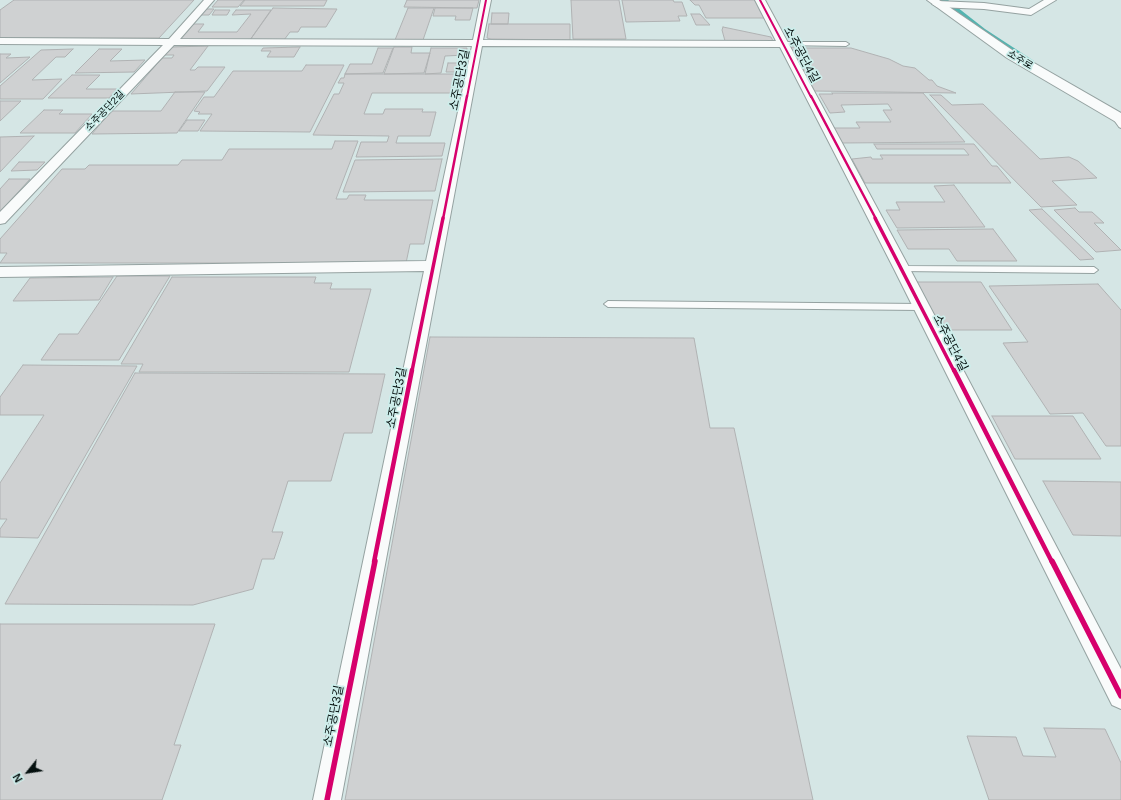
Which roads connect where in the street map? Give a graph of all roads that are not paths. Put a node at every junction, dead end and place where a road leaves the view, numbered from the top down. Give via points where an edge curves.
1 (208, 0) edge
2 (486, 0) edge
3 (760, 0) edge
4 (1051, 0) edge
5 (935, 2) edge
6 (0, 41) edge
7 (172, 41) junction
8 (477, 42) junction
9 (783, 44) junction
10 (846, 44) dead end
11 (1118, 115) edge
12 (1121, 126) edge
13 (0, 220) edge
14 (433, 266) junction
15 (902, 269) junction
16 (1094, 270) dead end
17 (0, 272) edge
18 (608, 304) dead end
19 (920, 307) junction
20 (1121, 696) edge
21 (327, 800) edge

1 - 7 street, 소주공단2길
2 - 8 street, 소주공단3길
3 - 9 street, 소주공단4길
4 - 5 street via 1031,12
5 - 11 street, 소주로 via 1011,55
6 - 7 street, 소주공단3길
7 - 8 street, 소주공단3길
7 - 13 street, 소주공단2길
8 - 9 street
8 - 14 street, 소주공단3길
9 - 10 lane
9 - 15 street, 소주공단4길
11 - 12 lane
14 - 17 street
14 - 21 street, 소주공단3길
15 - 16 lane
15 - 19 street, 소주공단4길
18 - 19 lane
19 - 20 street, 소주공단4길

